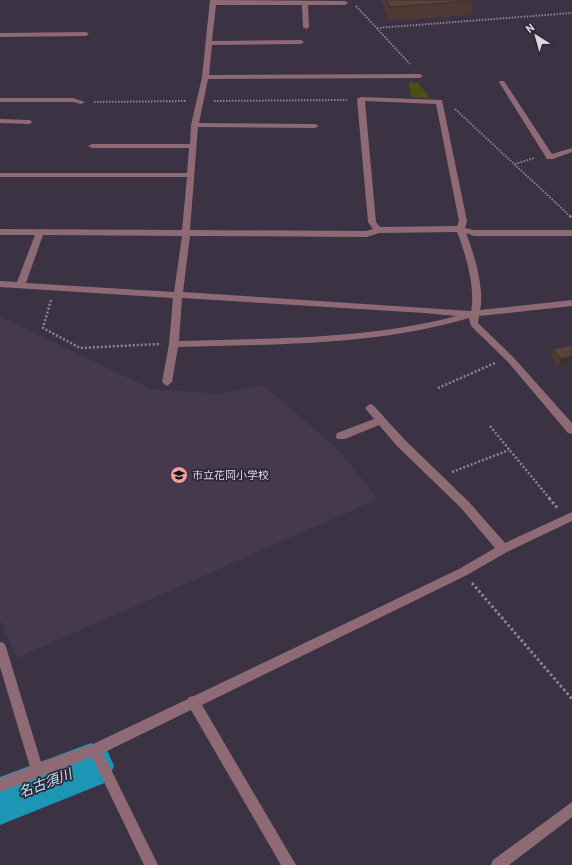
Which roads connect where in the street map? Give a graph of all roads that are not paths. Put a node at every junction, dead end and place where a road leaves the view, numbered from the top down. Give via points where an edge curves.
1 (213, 1) edge
2 (305, 3) junction
3 (345, 4) dead end
4 (306, 27) dead end
5 (86, 34) dead end
6 (0, 35) edge
7 (302, 42) dead end
8 (209, 43) junction
9 (420, 76) road end
10 (205, 77) junction
11 (502, 82) dead end
12 (0, 100) edge
13 (81, 102) road end
14 (0, 122) edge
15 (30, 122) dead end
16 (195, 124) junction
17 (315, 126) dead end
18 (92, 146) dead end
19 (193, 146) junction
20 (572, 150) edge
21 (0, 175) edge
22 (192, 175) junction
23 (460, 229) junction
24 (378, 230) junction
25 (0, 232) edge
26 (40, 232) junction
27 (572, 232) edge
28 (186, 234) junction
29 (0, 284) edge
30 (20, 286) junction
31 (178, 295) junction
32 (572, 303) edge
33 (473, 314) junction
34 (174, 344) junction
35 (167, 382) dead end
36 (370, 408) dead end
37 (381, 420) junction
38 (572, 430) edge
39 (341, 436) dead end
40 (569, 517) edge
41 (503, 549) junction
42 (0, 647) edge
43 (193, 701) junction
44 (95, 750) junction
45 (37, 770) junction
46 (0, 786) edge
47 (572, 810) edge
48 (151, 865) edge
49 (288, 865) edge
50 (498, 865) edge

1 - 2 street
1 - 8 street
2 - 3 street
2 - 4 street
5 - 6 street
7 - 8 street
8 - 10 street
9 - 10 street
10 - 16 street
11 - 20 street via 550,157
12 - 13 street
14 - 15 street
16 - 17 street
16 - 19 street
18 - 19 street
19 - 22 street
21 - 22 street
22 - 28 street
23 - 24 street
23 - 24 street via 464,221 439,102 361,99 372,222
23 - 27 street via 474,233
23 - 33 street via 465,240 477,303
24 - 28 street via 367,234
25 - 26 street
26 - 28 street
26 - 30 street
28 - 31 street
29 - 30 street
30 - 31 street
31 - 33 street
31 - 34 street
32 - 33 street
33 - 34 street via 444,323 364,337
33 - 38 street via 474,324
34 - 35 street
36 - 37 street
37 - 39 street
37 - 41 street via 465,505
40 - 41 street
41 - 43 street via 463,572
42 - 45 street
43 - 44 street
43 - 49 street
44 - 45 street
44 - 48 street
45 - 46 street
47 - 50 street

